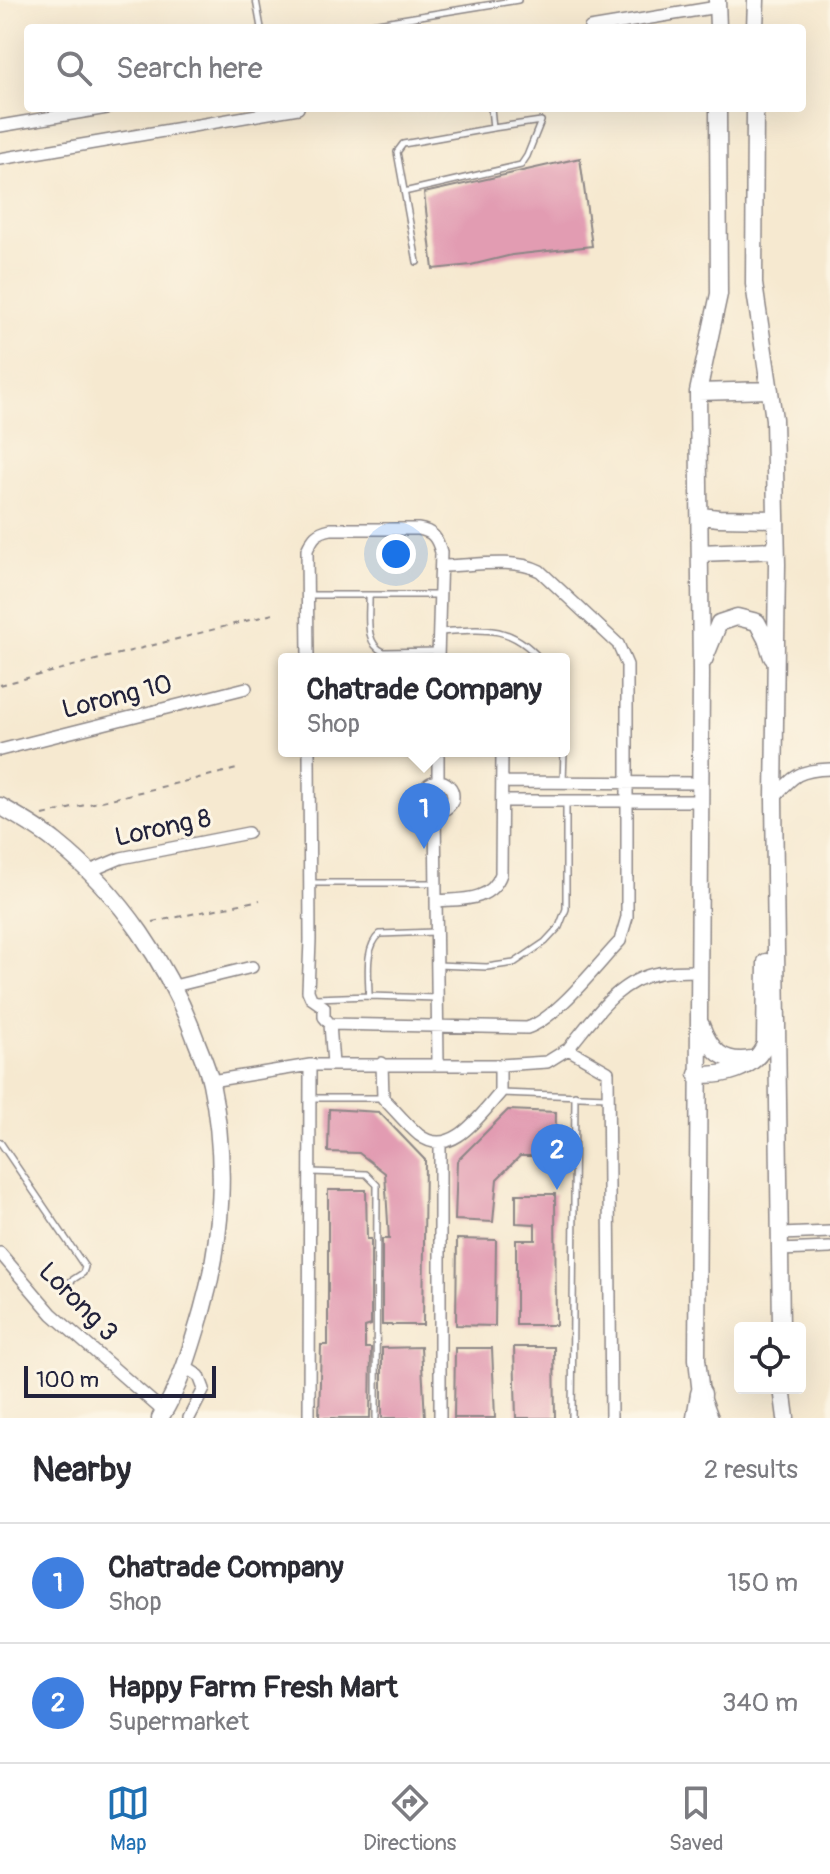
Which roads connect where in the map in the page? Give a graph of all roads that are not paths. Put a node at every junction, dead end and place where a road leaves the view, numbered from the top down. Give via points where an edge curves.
1 (256, 0) edge
2 (518, 0) edge
3 (756, 0) edge
4 (717, 3) edge
5 (260, 24) edge
6 (371, 24) edge
7 (610, 24) edge
8 (718, 24) edge
9 (755, 24) edge
10 (83, 112) edge
11 (275, 112) edge
12 (491, 112) edge
13 (718, 112) edge
14 (755, 112) edge
15 (0, 126) edge
16 (493, 128) junction
17 (0, 159) edge
18 (404, 192) junction
19 (417, 262) dead end
20 (770, 390) junction
21 (698, 392) junction
22 (700, 516) junction
23 (776, 519) junction
24 (776, 550) junction
25 (700, 553) junction
26 (441, 566) junction
27 (307, 595) junction
28 (369, 595) junction
29 (440, 595) junction
30 (439, 632) junction
31 (308, 653) edge
32 (402, 653) edge
33 (438, 653) edge
34 (535, 653) edge
35 (776, 671) junction
36 (701, 673) junction
37 (246, 688) dead end
38 (0, 750) edge
39 (309, 757) edge
40 (438, 757) edge
41 (502, 757) edge
42 (564, 757) edge
43 (830, 769) edge
44 (438, 780) junction
45 (502, 782) junction
46 (563, 782) junction
47 (699, 783) junction
48 (628, 784) junction
49 (774, 799) junction
50 (503, 801) junction
51 (566, 801) junction
52 (629, 801) junction
53 (699, 801) junction
54 (0, 806) edge
55 (435, 811) junction
56 (248, 833) dead end
57 (90, 871) junction
58 (775, 871) junction
59 (310, 883) junction
60 (435, 883) junction
61 (436, 901) junction
62 (436, 932) junction
63 (436, 965) junction
64 (252, 967) dead end
65 (698, 971) junction
66 (174, 986) junction
67 (369, 996) junction
68 (311, 998) junction
69 (437, 998) junction
70 (697, 1015) junction
71 (330, 1024) junction
72 (437, 1025) junction
73 (568, 1049) junction
74 (753, 1059) junction
75 (382, 1063) junction
76 (333, 1064) junction
77 (438, 1064) junction
78 (310, 1065) junction
79 (500, 1065) junction
80 (697, 1074) junction
81 (211, 1081) junction
82 (500, 1093) junction
83 (575, 1095) junction
84 (610, 1097) junction
85 (311, 1098) junction
86 (383, 1098) junction
87 (0, 1142) edge
88 (440, 1142) junction
89 (310, 1172) junction
90 (830, 1232) edge
91 (780, 1242) junction
92 (830, 1248) edge
93 (0, 1253) edge
94 (63, 1286) dead end
95 (781, 1322) edge
96 (185, 1367) junction
97 (701, 1394) junction
98 (783, 1394) edge
99 (162, 1415) edge
100 (189, 1418) edge
101 (309, 1418) edge
102 (376, 1418) edge
103 (440, 1418) edge
104 (572, 1418) edge
105 (611, 1418) edge
106 (697, 1418) edge
107 (710, 1418) edge
108 (786, 1418) edge

1 - 5 lane
2 - 6 lane
3 - 9 street
4 - 7 street
4 - 8 street
10 - 15 street
11 - 17 street
12 - 16 lane
13 - 21 street via 719,294
14 - 20 street via 754,284
16 - 18 lane via 403,144 397,152
16 - 18 lane via 541,121 521,165
18 - 19 lane
20 - 21 street
20 - 23 street
21 - 22 street
22 - 23 street
22 - 25 street
23 - 24 street
24 - 25 street
24 - 35 street
25 - 36 street
26 - 27 street via 437,538 429,531 331,529 312,537 307,550
26 - 29 street
26 - 48 street via 532,566 618,644 627,665
27 - 28 lane
27 - 31 street
28 - 29 lane
28 - 32 lane via 371,642 384,652
29 - 30 street
30 - 33 street
30 - 34 lane via 493,630 526,643
35 - 36 street via 757,622 737,617 719,623
35 - 49 street
36 - 47 street
37 - 38 street, Lorong 10
39 - 59 street
40 - 44 street
41 - 45 street
42 - 46 lane
43 - 49 street via 797,774
44 - 55 street via 422,794 425,805
44 - 55 street via 451,787 453,798 445,810
45 - 46 street
45 - 50 street
46 - 48 street
47 - 48 street
47 - 53 street
48 - 52 street
49 - 58 street
50 - 51 street
50 - 61 street via 497,885 487,895
51 - 52 street
51 - 63 lane via 566,909 559,927 514,963
52 - 53 street
52 - 72 street via 627,917 620,941 535,1025
53 - 65 street
54 - 57 street via 54,840
55 - 60 street
56 - 57 street, Lorong 8 via 121,858
57 - 66 street via 136,926
58 - 74 street via 766,900 765,1044
58 - 91 street
59 - 60 lane
59 - 68 street
60 - 61 street
61 - 62 street
62 - 63 street
62 - 67 lane via 375,938 370,947
63 - 69 street
64 - 66 street
65 - 70 street
65 - 73 street via 659,973 630,983
66 - 81 street
67 - 68 lane
67 - 69 lane
68 - 71 street via 324,1007
69 - 72 street
70 - 74 street via 713,1050 733,1060
70 - 80 street
71 - 72 street
71 - 76 street
72 - 77 street
73 - 79 street via 547,1062
73 - 84 street via 608,1072
74 - 80 street via 740,1069
75 - 76 street
75 - 77 street
75 - 86 street
76 - 78 street
77 - 79 street
78 - 81 street
78 - 85 street
79 - 82 street
80 - 97 street
81 - 96 street via 221,1160 219,1222 210,1283
82 - 83 lane
82 - 88 street via 458,1139
83 - 84 lane
83 - 104 lane
84 - 105 street
85 - 86 lane
85 - 89 street
86 - 88 street via 422,1137
87 - 94 lane via 85,1267
88 - 103 street
89 - 101 street
89 - 102 lane via 366,1174 377,1185
90 - 91 street
91 - 92 street
91 - 95 street
93 - 99 street, Lorong 3 via 52,1314
96 - 99 street
96 - 100 street via 199,1376 204,1389
97 - 106 highway
97 - 107 street
98 - 108 street

